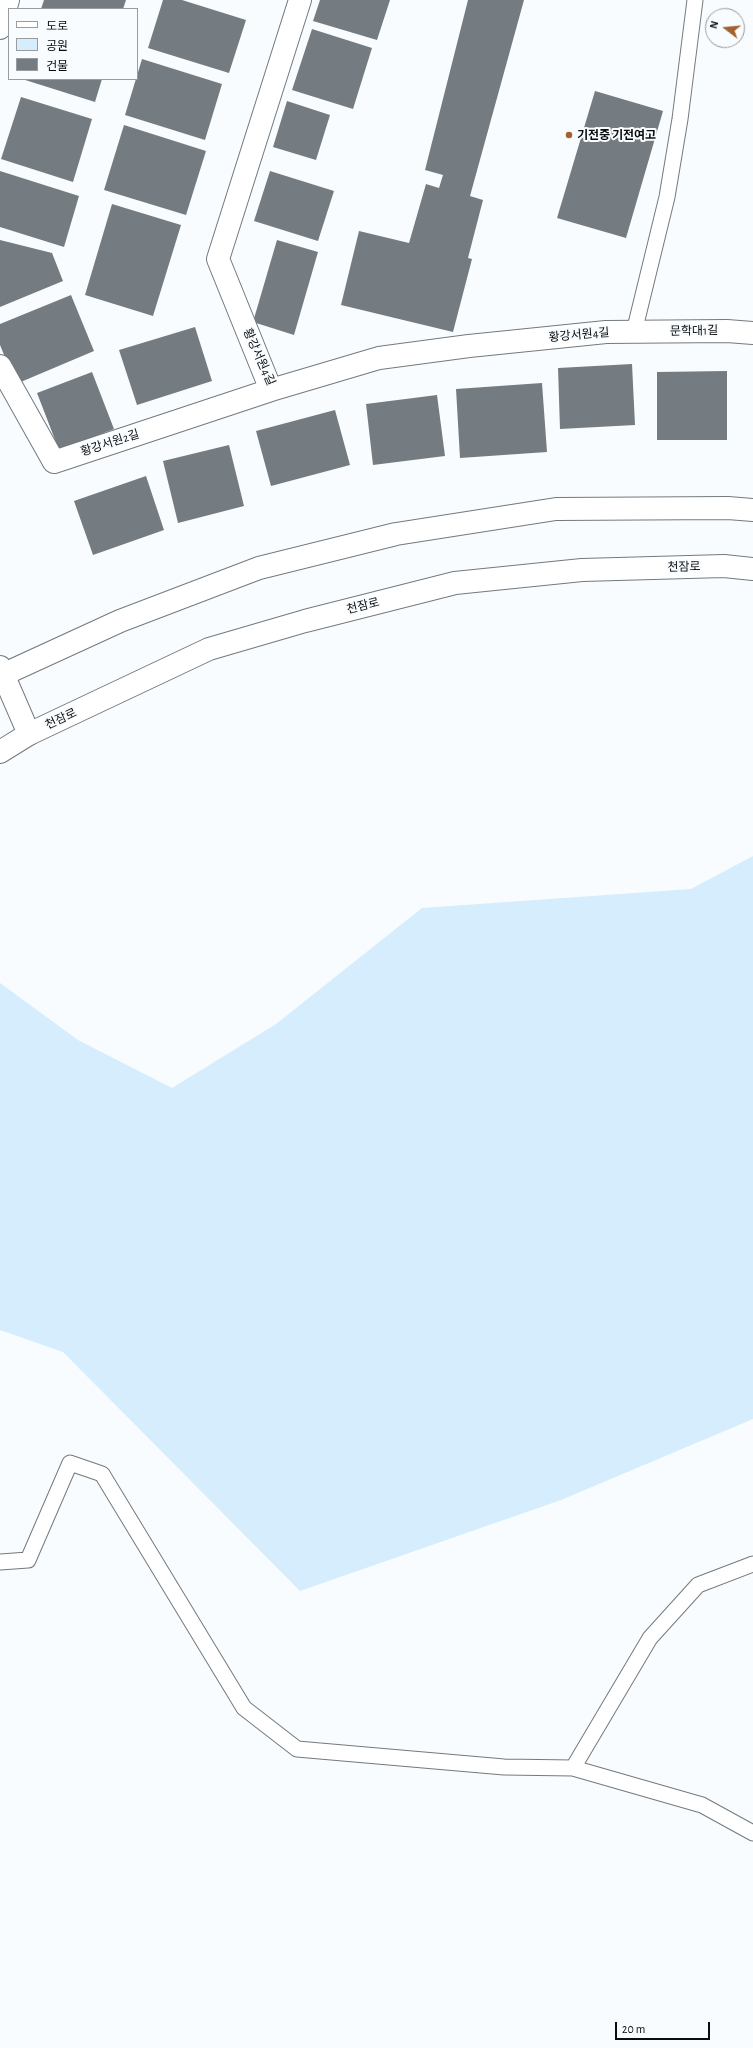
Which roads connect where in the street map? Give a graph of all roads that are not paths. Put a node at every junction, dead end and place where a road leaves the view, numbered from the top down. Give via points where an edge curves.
1 (8, 0) edge
2 (300, 0) edge
3 (694, 0) edge
4 (0, 28) edge
5 (634, 332) junction
6 (753, 333) edge
7 (0, 366) edge
8 (271, 390) junction
9 (753, 510) edge
10 (753, 569) edge
11 (1, 672) edge
12 (29, 734) junction
13 (0, 752) edge
14 (0, 1562) edge
15 (753, 1564) edge
16 (573, 1768) junction
17 (753, 1833) edge

1 - 4 street
2 - 8 street, 황강서원4길 via 218,260
3 - 5 lane via 680,119 667,197
5 - 6 street, 문학대1길
5 - 8 street, 황강서원4길 via 606,332 379,358
7 - 8 street, 황강서원2길 via 54,462
9 - 11 street via 556,509 396,534 259,568 120,621
10 - 12 street, 천잠로 via 724,566 582,570 455,583 305,621 209,649
11 - 12 street
12 - 13 street, 천잠로
14 - 16 lane via 28,1560 70,1463 102,1474 244,1708 297,1749 504,1767
15 - 16 lane via 698,1585 650,1638
16 - 17 lane via 702,1806

